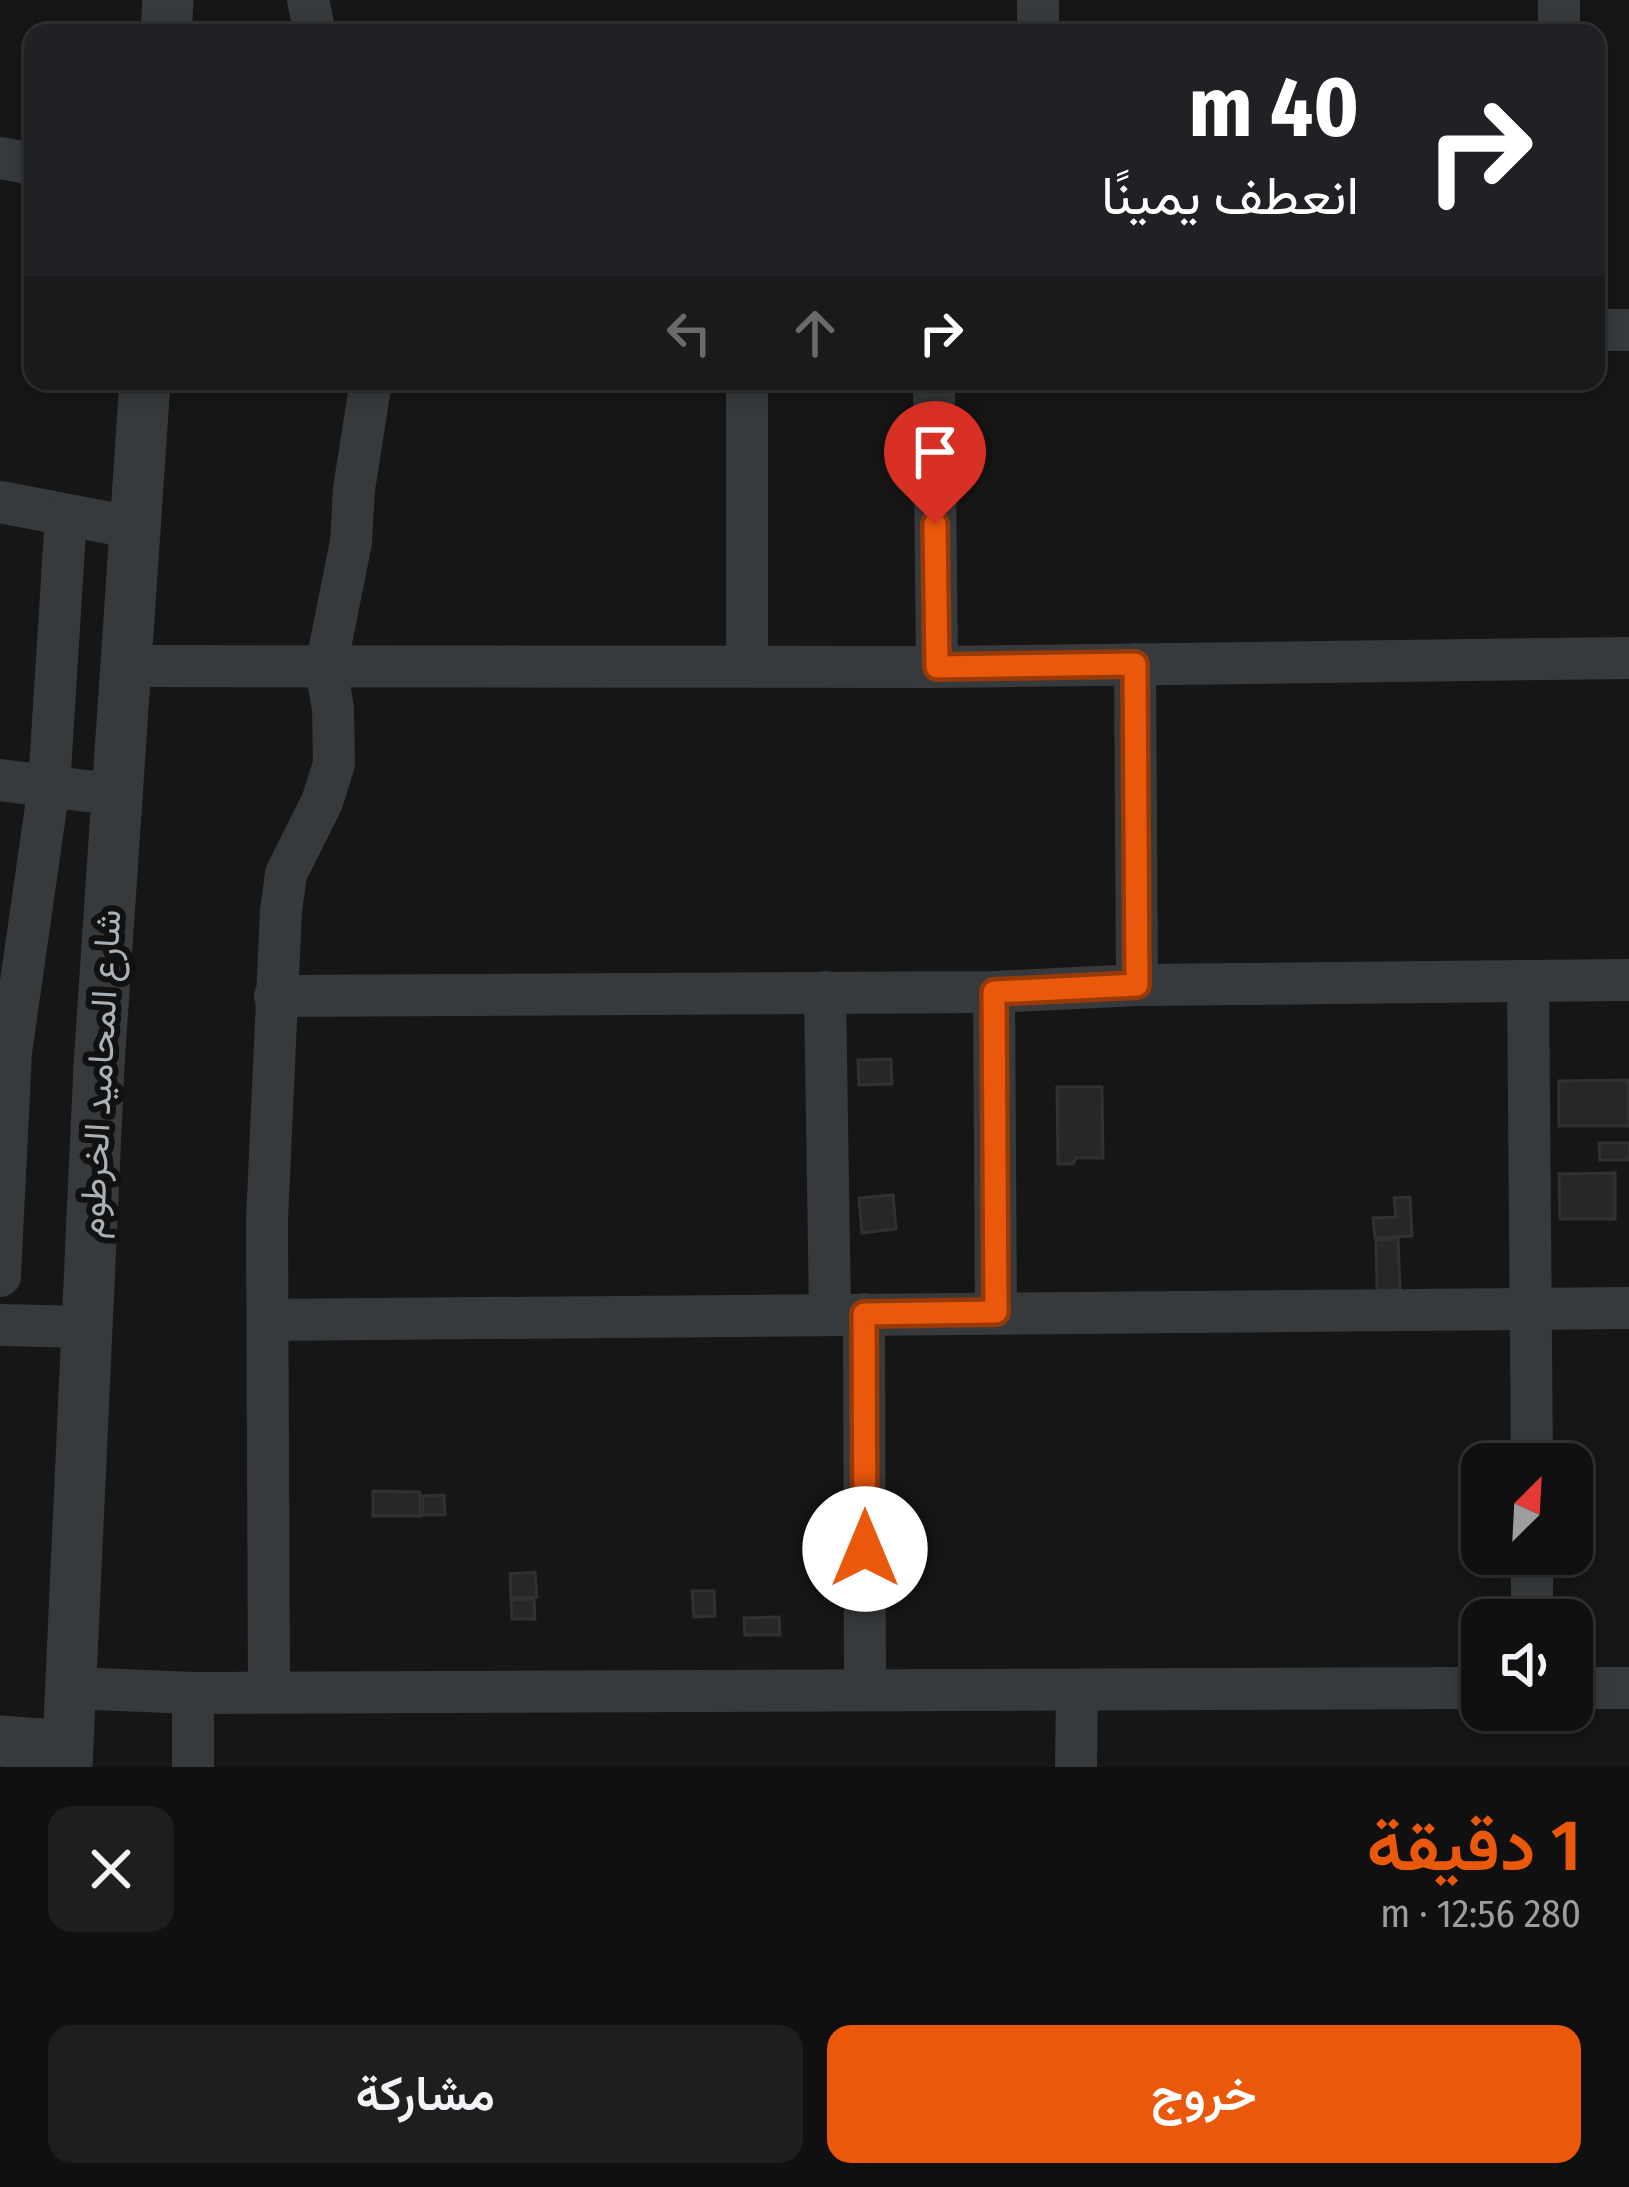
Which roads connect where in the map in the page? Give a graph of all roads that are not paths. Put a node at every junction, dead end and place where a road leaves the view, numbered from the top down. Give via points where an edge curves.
1 (144, 390) edge
2 (370, 390) edge
3 (747, 390) edge
4 (934, 390) edge
5 (0, 502) edge
6 (66, 515) junction
7 (136, 529) junction
8 (1629, 658) edge
9 (1135, 664) junction
10 (747, 665) junction
11 (127, 666) junction
12 (326, 667) junction
13 (937, 667) junction
14 (0, 781) edge
15 (50, 787) junction
16 (118, 795) junction
17 (1629, 980) edge
18 (1528, 982) junction
19 (1137, 985) junction
20 (826, 992) junction
21 (994, 992) junction
22 (275, 996) junction
23 (6, 1052) edge
24 (0, 1276) edge
25 (1533, 1307) junction
26 (1629, 1308) edge
27 (996, 1312) junction
28 (847, 1314) junction
29 (268, 1320) junction
30 (0, 1325) edge
31 (87, 1328) junction
32 (1532, 1443) edge
33 (72, 1688) junction
34 (1461, 1688) edge
35 (1593, 1688) edge
36 (1629, 1688) edge
37 (865, 1690) junction
38 (1078, 1690) junction
39 (269, 1692) junction
40 (194, 1693) junction
41 (0, 1741) edge
42 (68, 1756) edge
43 (193, 1767) edge
44 (1076, 1767) edge

1 - 7 street, شارع المحاميد الخرطوم
2 - 12 street
3 - 10 street
4 - 13 street
5 - 6 street
6 - 7 street
6 - 15 street
7 - 11 street, شارع المحاميد الخرطوم
8 - 9 street
9 - 13 street
9 - 19 street
10 - 12 street
10 - 13 street
11 - 12 street
11 - 16 street, شارع المحاميد الخرطوم
12 - 22 street via 334,764 286,874
14 - 15 street
15 - 16 street
15 - 23 street
16 - 31 street, شارع المحاميد الخرطوم
17 - 18 street
18 - 19 street
18 - 25 street
19 - 21 street
20 - 21 street
20 - 22 street
20 - 28 street
21 - 27 street
22 - 29 street
23 - 24 street
25 - 26 street
25 - 27 street
25 - 32 street
27 - 28 street
28 - 29 street
28 - 37 street
29 - 39 street
30 - 31 street
31 - 33 street, شارع المحاميد الخرطوم
33 - 40 street
33 - 42 street, شارع المحاميد الخرطوم
34 - 38 street
35 - 36 street
37 - 38 street
37 - 39 street
38 - 44 street
39 - 40 street
40 - 43 street
41 - 42 street

